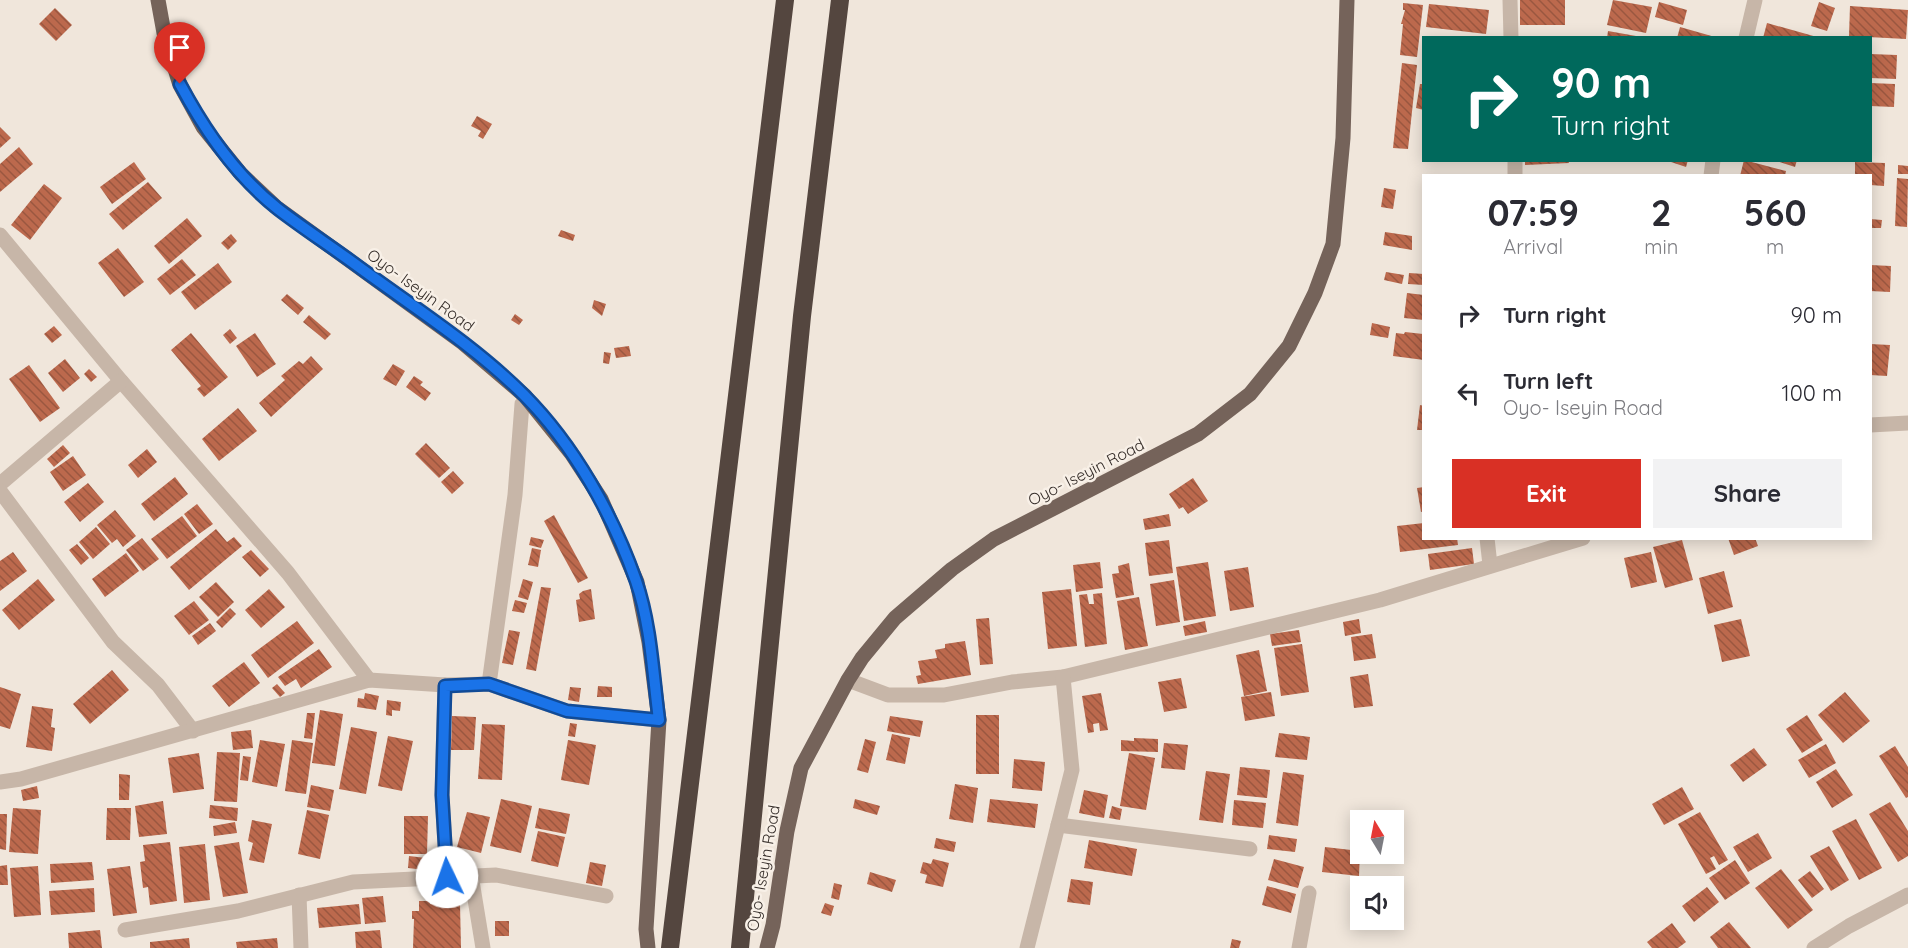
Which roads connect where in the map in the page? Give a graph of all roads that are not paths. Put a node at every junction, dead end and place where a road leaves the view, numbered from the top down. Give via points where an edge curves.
1 (158, 0) edge
2 (785, 0) edge
3 (840, 0) edge
4 (1347, 0) edge
5 (1510, 0) edge
6 (1755, 0) edge
7 (1511, 36) edge
8 (1746, 36) edge
9 (0, 236) edge
10 (5, 254) edge
11 (121, 381) junction
12 (522, 404) dead end
13 (1908, 423) edge
14 (1872, 425) edge
15 (0, 484) edge
16 (0, 492) edge
17 (1487, 540) edge
18 (1576, 540) edge
19 (1490, 565) junction
20 (1063, 677) junction
21 (369, 680) junction
22 (848, 680) junction
23 (489, 684) junction
24 (445, 686) junction
25 (659, 720) junction
26 (194, 731) junction
27 (0, 782) edge
28 (1058, 825) junction
29 (1250, 849) dead end
30 (471, 875) junction
31 (447, 877) junction
32 (1309, 893) dead end
33 (299, 895) junction
34 (1908, 895) edge
35 (606, 897) dead end
36 (125, 930) dead end
37 (301, 948) edge
38 (483, 948) edge
39 (648, 948) edge
40 (670, 948) edge
41 (740, 948) edge
42 (767, 948) edge
43 (1027, 948) edge
44 (1299, 948) edge
45 (1814, 948) edge

1 - 25 main road, Oyo- Iseyin Road via 180,84 203,127 241,174 276,207 463,343 525,396 571,453 601,499 637,582
2 - 40 highway
3 - 41 highway via 802,316
4 - 22 main road, Oyo- Iseyin Road via 1343,138 1333,244 1289,346 1250,394 1198,434 994,539 952,569 895,618
5 - 7 street
6 - 8 street
9 - 10 street
10 - 11 street
11 - 15 street
11 - 21 street via 288,573
12 - 23 street via 515,495
13 - 14 street
16 - 26 street via 113,642 158,685
17 - 19 street
18 - 19 street
19 - 20 street via 1380,600
20 - 22 street via 944,695 888,695
20 - 28 street via 1072,770
21 - 24 street
21 - 26 street
22 - 42 main road, Oyo- Iseyin Road via 801,768
23 - 24 street
23 - 25 street via 567,711
24 - 31 street via 442,795
25 - 39 main road, Oyo- Iseyin Road
26 - 27 street
28 - 29 street
28 - 43 street
30 - 31 street
30 - 35 street via 496,876
30 - 38 street
31 - 33 street via 353,882
32 - 44 street
33 - 36 street via 238,911
33 - 37 street
34 - 45 street

